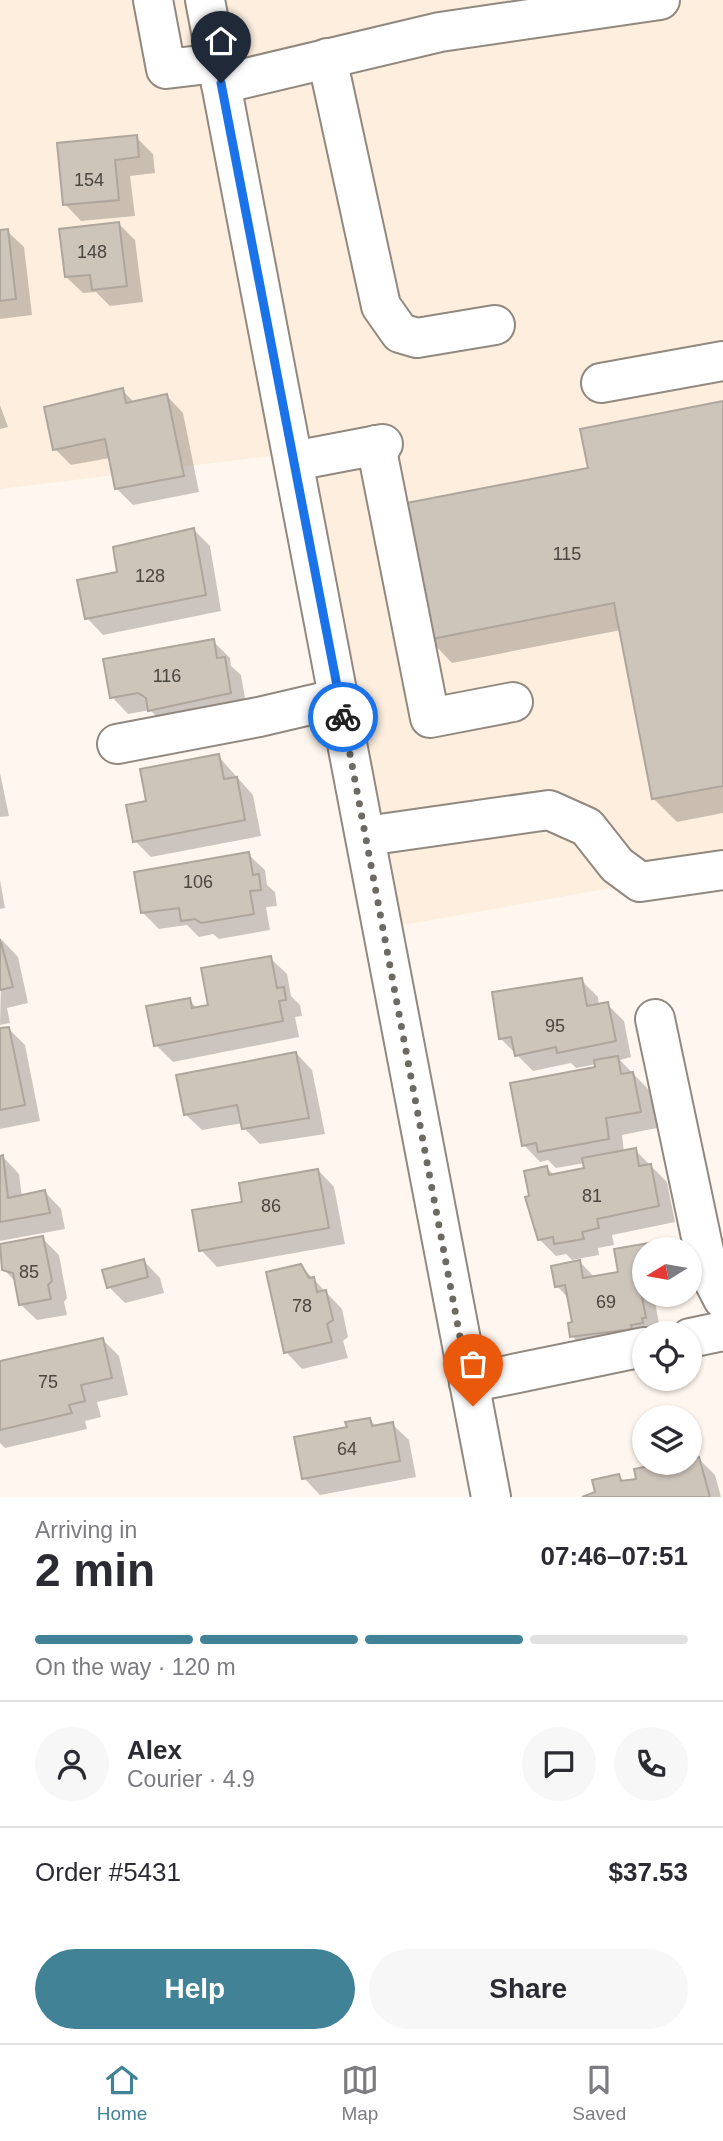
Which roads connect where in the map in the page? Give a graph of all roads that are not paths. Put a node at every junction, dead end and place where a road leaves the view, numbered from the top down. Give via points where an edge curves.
1 (153, 0) edge
2 (205, 0) edge
3 (660, 0) edge
4 (327, 58) junction
5 (219, 73) junction
6 (495, 325) dead end
7 (723, 361) edge
8 (601, 383) dead end
9 (294, 461) junction
10 (340, 698) junction
11 (513, 702) dead end
12 (117, 744) dead end
13 (366, 836) junction
14 (723, 870) edge
15 (655, 1019) dead end
16 (723, 1299) edge
17 (723, 1331) edge
18 (702, 1335) edge
19 (632, 1349) edge
20 (469, 1383) junction
21 (491, 1497) edge

1 - 5 street via 166,69
2 - 5 street
3 - 4 street via 440,32
4 - 5 street
4 - 6 street via 381,306 400,333 417,338
5 - 9 street
7 - 8 street
9 - 10 street
9 - 11 street via 380,444 430,718
10 - 12 street
10 - 13 street
13 - 14 street via 549,810 587,827 617,865 640,882
13 - 20 street
15 - 16 street via 708,1270
17 - 18 street
19 - 20 street
20 - 21 street

